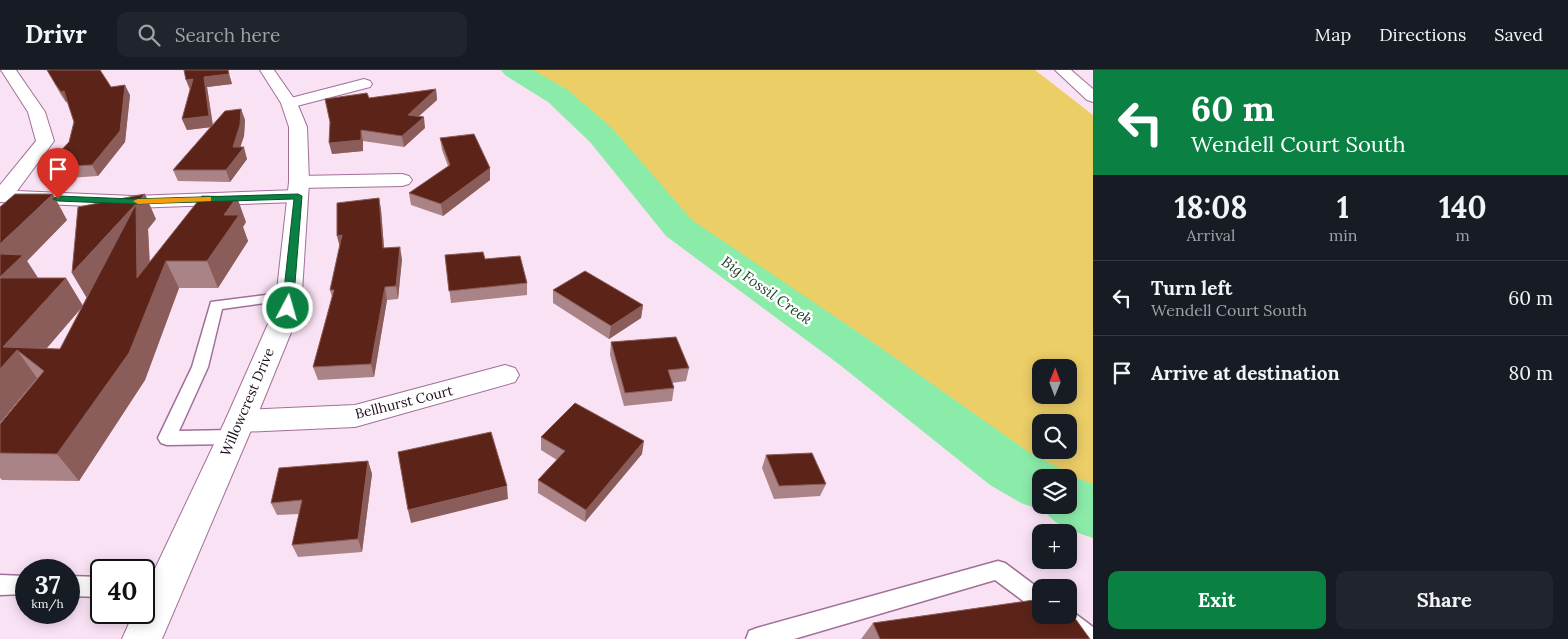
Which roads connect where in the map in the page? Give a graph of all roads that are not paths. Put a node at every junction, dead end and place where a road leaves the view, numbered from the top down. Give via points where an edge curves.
1 (8, 70) edge
2 (268, 70) edge
3 (1062, 70) edge
4 (364, 84) dead end
5 (1093, 97) edge
6 (289, 103) junction
7 (402, 180) dead end
8 (299, 189) junction
9 (7, 200) edge
10 (289, 296) junction
11 (505, 375) dead end
12 (237, 429) junction
13 (0, 585) edge
14 (15, 585) edge
15 (155, 586) edge
16 (1032, 595) edge
17 (146, 624) edge
18 (1071, 624) edge
19 (142, 639) edge
20 (757, 639) edge
21 (1092, 639) edge

1 - 9 street via 38,114 45,141
2 - 6 street, Willowcrest Drive
3 - 5 street
4 - 6 street
6 - 8 street, Willowcrest Drive via 298,127
7 - 8 street
8 - 9 street via 133,202
8 - 10 street, Willowcrest Drive
10 - 12 street, Willowcrest Drive via 288,308
10 - 12 lane via 216,304 200,366 167,438
11 - 12 street, Bellhurst Court via 355,416
12 - 15 street, Willowcrest Drive
13 - 14 lane
16 - 20 lane via 998,570
17 - 19 street, Willowcrest Drive
18 - 21 lane

